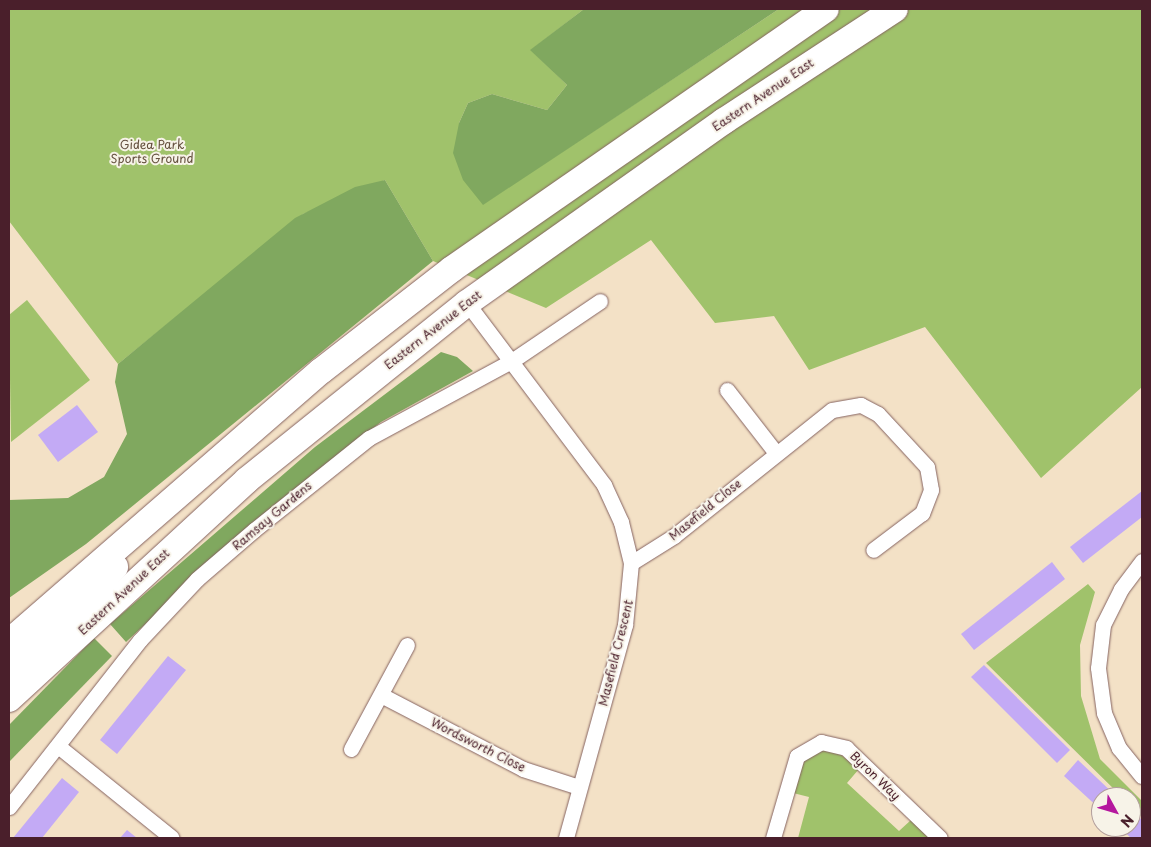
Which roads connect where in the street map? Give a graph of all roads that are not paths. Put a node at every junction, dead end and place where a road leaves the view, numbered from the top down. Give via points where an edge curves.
1 (826, 9) edge
2 (895, 9) edge
3 (600, 301) dead end
4 (467, 303) junction
5 (513, 360) junction
6 (728, 390) dead end
7 (776, 453) junction
8 (194, 479) junction
9 (247, 480) junction
10 (874, 550) dead end
11 (1142, 561) edge
12 (631, 563) junction
13 (85, 601) junction
14 (9, 642) edge
15 (407, 644) dead end
16 (9, 670) edge
17 (381, 695) junction
18 (9, 699) edge
19 (58, 746) junction
20 (351, 749) dead end
21 (1142, 776) edge
22 (579, 787) junction
23 (9, 807) edge
24 (172, 838) edge
25 (566, 838) edge
26 (772, 838) edge
27 (940, 838) edge

1 - 8 highway via 452,270 321,371
2 - 4 highway, Eastern Avenue East via 724,120
3 - 5 street, Ramsay Gardens
4 - 5 street, Masefield Crescent
4 - 9 highway, Eastern Avenue East
5 - 12 street, Masefield Crescent via 604,485
5 - 19 street, Ramsay Gardens via 369,438 254,530 197,580 140,640
6 - 7 street
7 - 10 street, Masefield Close via 832,410 861,405 878,414 927,467 931,490 922,514
7 - 12 street, Masefield Close via 674,536
8 - 13 highway
8 - 14 highway
9 - 13 highway
9 - 18 highway, Eastern Avenue East
11 - 21 street via 1120,589 1103,625 1098,668 1107,721 1119,748
12 - 22 street, Masefield Crescent via 625,625
13 - 16 highway
15 - 17 street
17 - 20 street
17 - 22 street, Wordsworth Close via 522,769
19 - 23 street, Ramsay Gardens
19 - 24 street
22 - 25 street, Masefield Crescent
26 - 27 street, Byron Way via 798,756 812,744 832,742 846,748

